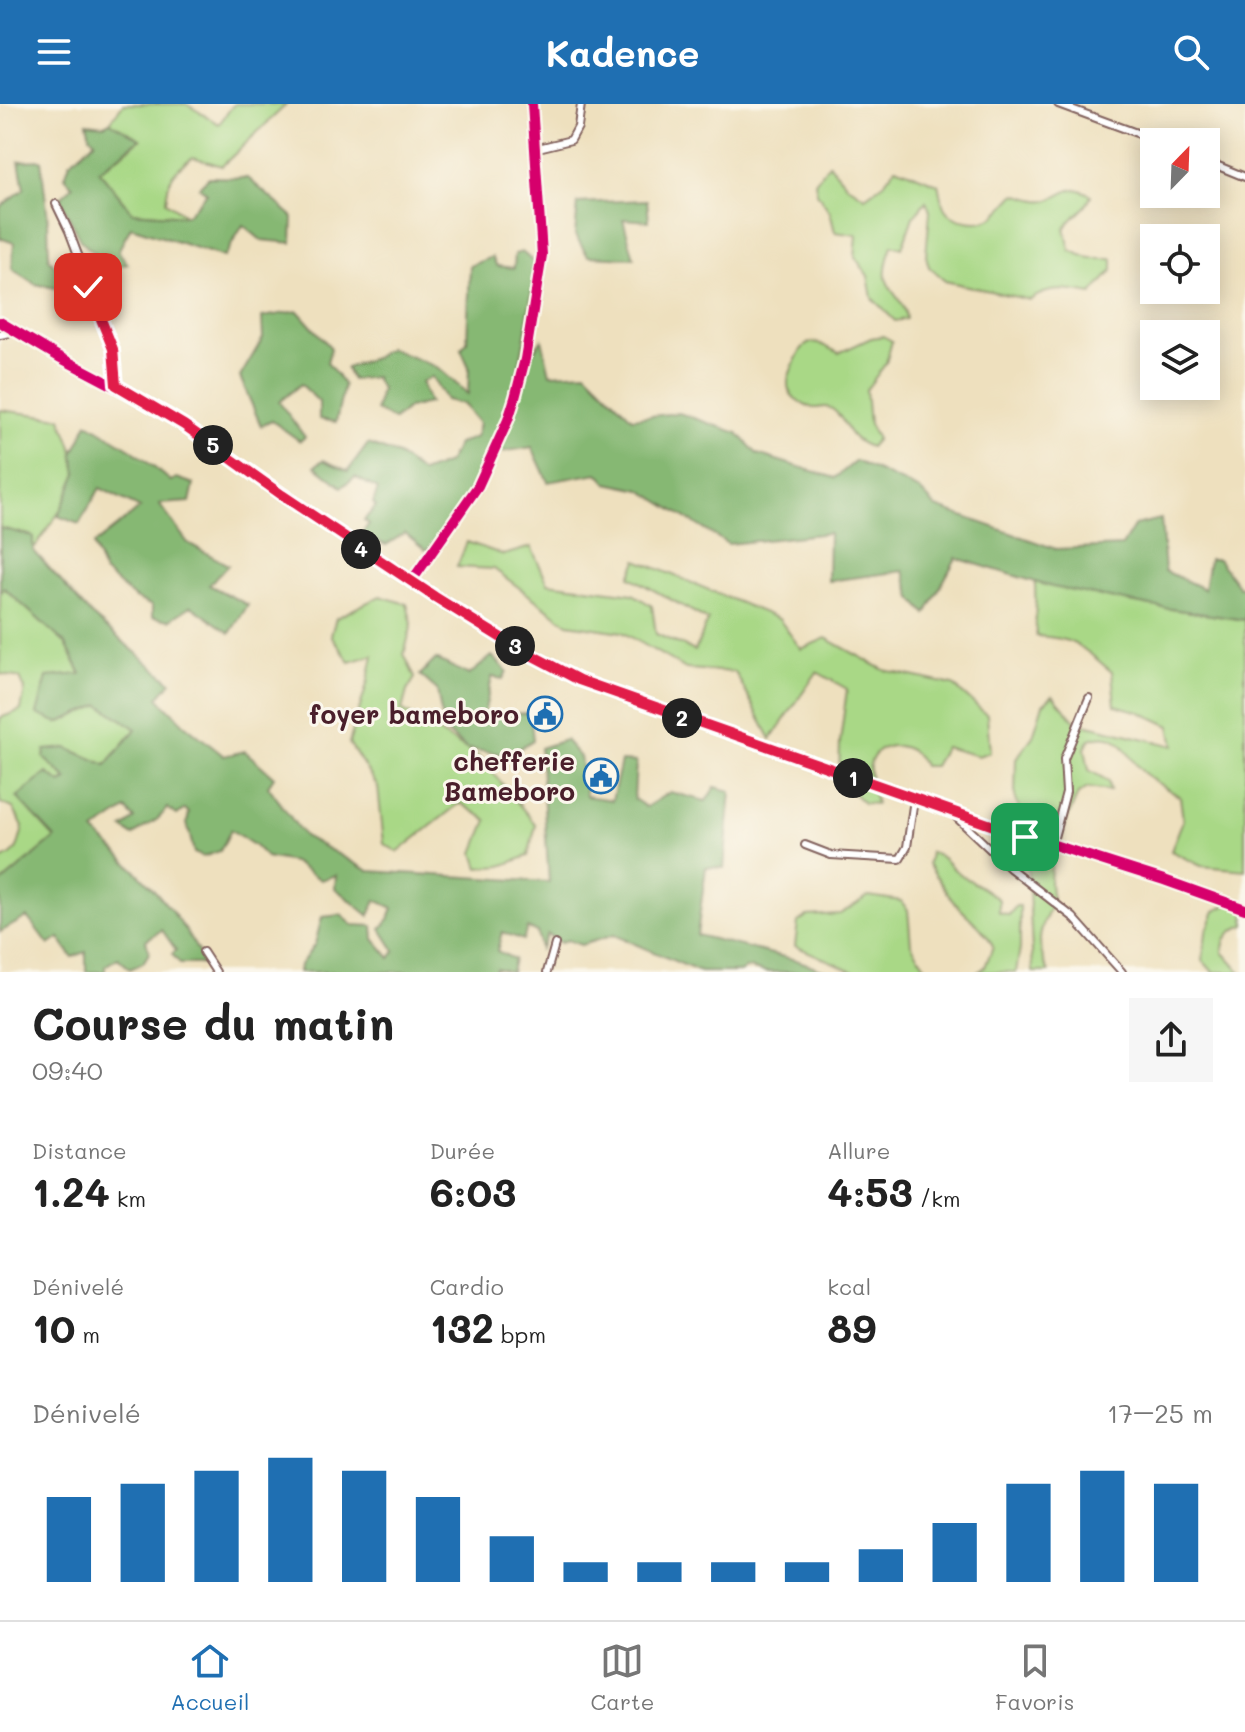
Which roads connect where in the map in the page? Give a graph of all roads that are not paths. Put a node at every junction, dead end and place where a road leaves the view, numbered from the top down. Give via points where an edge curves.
1 (532, 104) edge
2 (581, 104) edge
3 (1058, 104) edge
4 (1140, 134) edge
5 (534, 149) junction
6 (1220, 167) edge
7 (1245, 177) edge
8 (56, 204) dead end
9 (0, 322) edge
10 (17, 332) junction
11 (0, 335) edge
12 (116, 385) junction
13 (411, 582) junction
14 (1089, 698) dead end
15 (914, 799) junction
16 (951, 812) junction
17 (805, 845) dead end
18 (1052, 845) junction
19 (1245, 909) edge
20 (555, 944) dead end
21 (203, 952) dead end
22 (216, 972) edge
23 (547, 972) edge
24 (1122, 972) edge

1 - 5 street
2 - 5 street via 571,140
3 - 4 street
5 - 13 street via 542,255 515,398 478,486
6 - 7 street
8 - 12 street via 111,342
9 - 10 street
10 - 11 street
10 - 12 street
12 - 13 street via 184,425
13 - 15 street via 516,647 592,686
14 - 18 street via 1064,759 1066,792
15 - 16 street
15 - 17 street via 907,847 900,859 831,855
16 - 18 street
16 - 24 street via 1011,869 1073,917
18 - 19 street
20 - 23 street
21 - 22 street

